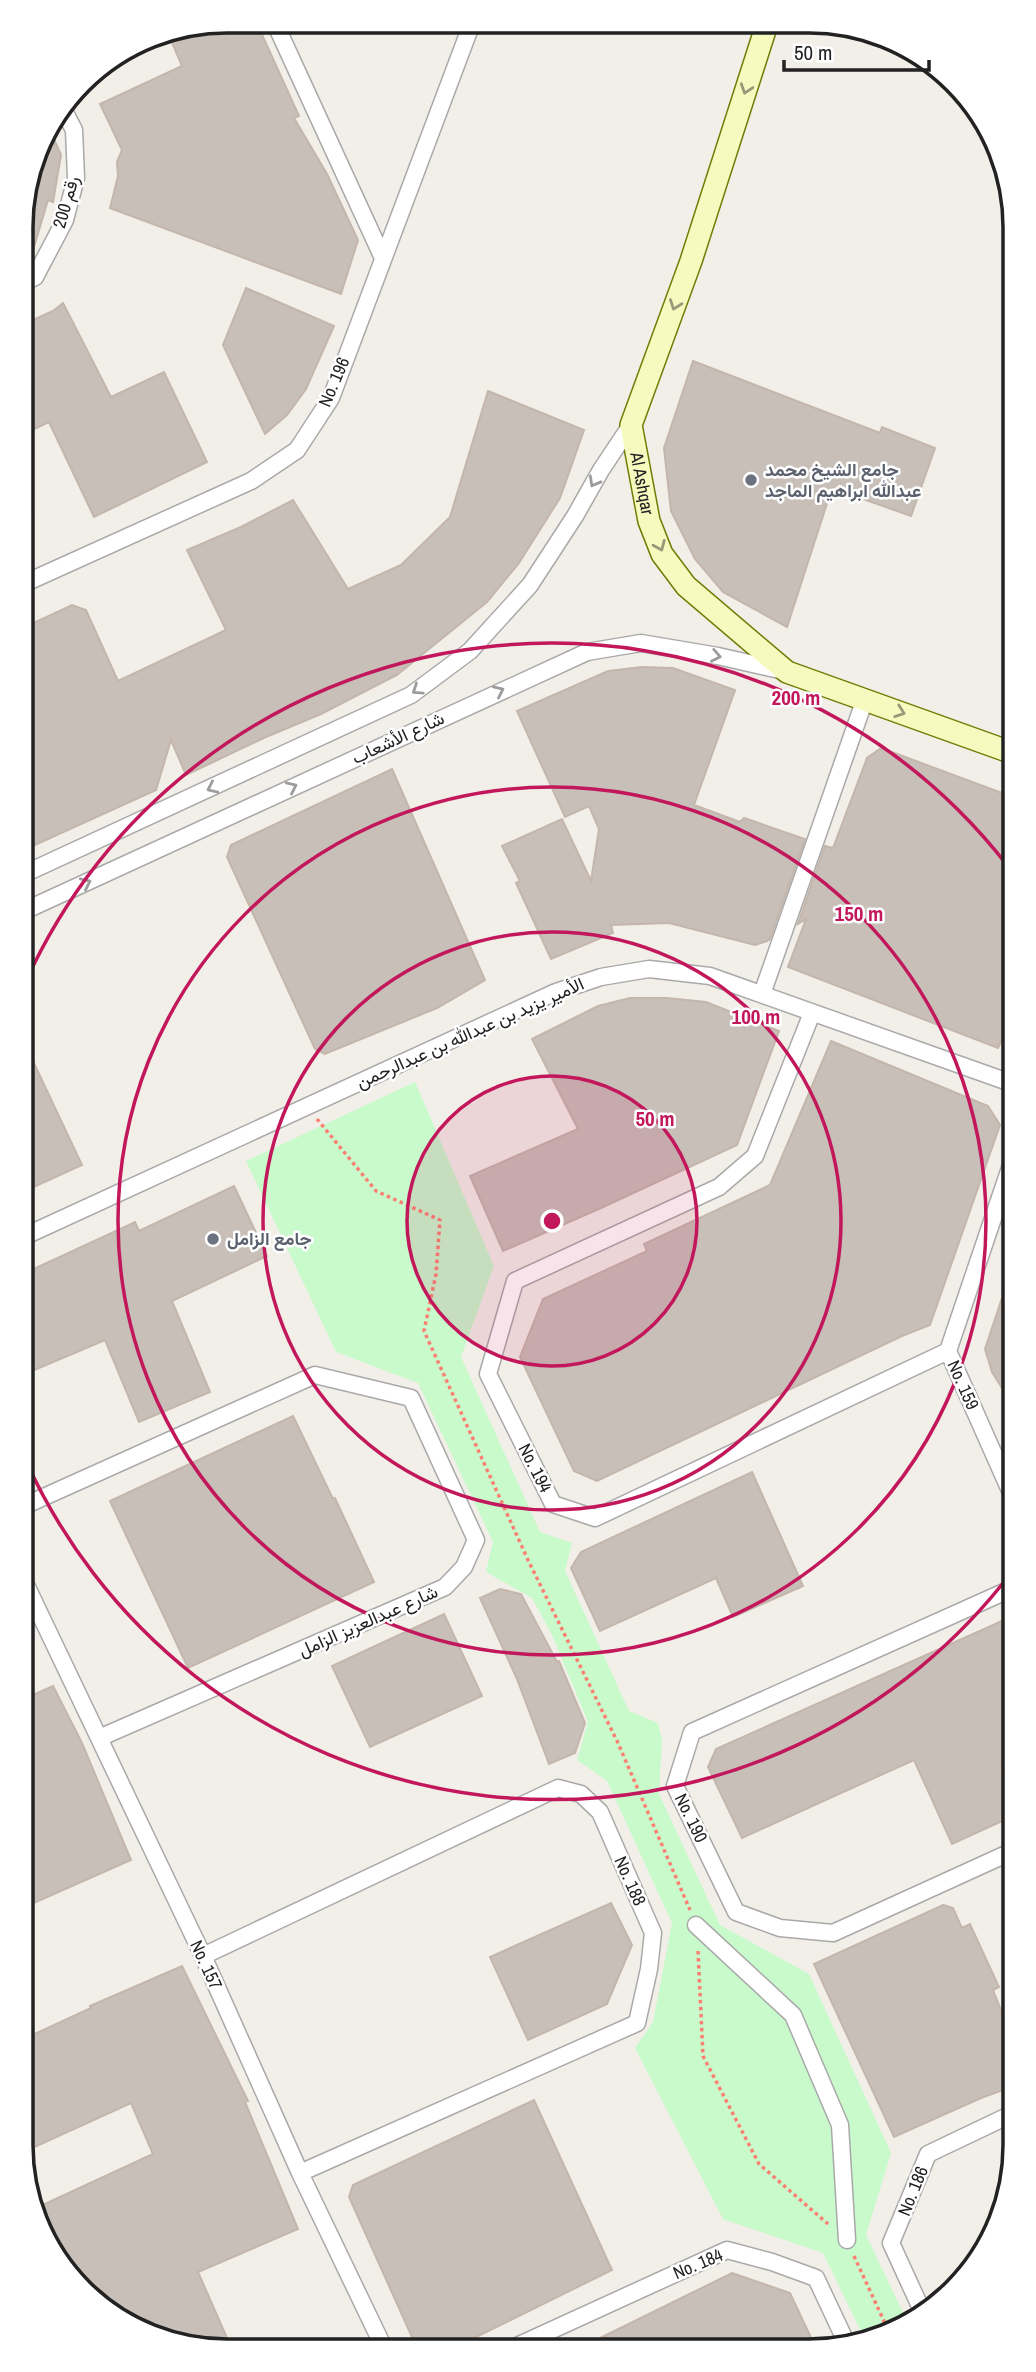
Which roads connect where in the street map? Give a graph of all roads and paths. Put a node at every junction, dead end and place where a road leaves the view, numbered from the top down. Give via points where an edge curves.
1 (280, 33) edge
2 (468, 33) edge
3 (764, 33) edge
4 (67, 117) edge
5 (382, 256) junction
6 (34, 278) edge
7 (631, 425) junction
8 (34, 579) edge
9 (788, 672) junction
10 (865, 699) junction
11 (1003, 749) edge
12 (34, 870) edge
13 (34, 907) edge
14 (762, 995) junction
15 (812, 1013) junction
16 (1003, 1080) edge
17 (308, 1106) junction
18 (1003, 1190) edge
19 (33, 1232) edge
20 (948, 1351) junction
21 (1002, 1473) edge
22 (33, 1502) edge
23 (1002, 1593) edge
24 (33, 1600) edge
25 (99, 1738) junction
26 (1002, 1856) edge
27 (696, 1925) junction
28 (202, 1956) junction
29 (1002, 2119) edge
30 (300, 2173) junction
31 (846, 2240) junction
32 (919, 2304) edge
33 (885, 2323) edge
34 (844, 2335) edge
35 (380, 2339) edge
36 (532, 2339) edge

1 - 5 street
2 - 5 street, No. 196
3 -> 7 street via 691,261
4 - 6 street, رقم 200 via 74,130 76,178 65,219
5 - 8 street, No. 196 via 331,398 297,450 251,481
7 -> 9 street, Al Ashqar via 649,521 662,554 686,586
7 -> 12 street, شارع الأشعاب via 530,585 470,651 411,695
9 - 10 street, Al Ashqar
13 -> 9 street, شارع الأشعاب via 587,652 641,643
10 -> 11 street, Al Ashqar
10 - 14 street
14 - 15 street, الأمير يزيد بن عبدالله بن عبدالرحمن
14 - 17 street, الأمير يزيد بن عبدالله بن عبدالرحمن via 698,974 649,969 601,976 556,992
15 - 16 street, الأمير يزيد بن عبدالله بن عبدالرحمن
15 - 20 street, No. 194 via 755,1156 719,1187 515,1280 488,1374 553,1504 595,1518
17 - 19 street, الأمير يزيد بن عبدالله بن عبدالرحمن
17 - 27 path via 376,1191 440,1220 436,1275 424,1331 618,1743
18 - 20 street
20 - 21 street, No. 159
22 - 25 street, شارع عبدالعزيز الزامل via 315,1375 411,1398 476,1540 464,1567 445,1587
23 - 26 street, No. 190 via 692,1732 676,1786 736,1912 780,1928 833,1933
24 - 25 street, No. 157
25 - 28 street, No. 157
27 - 31 street via 793,2015 839,2125
27 - 31 path via 703,2056 759,2164
28 - 30 street, No. 157
28 - 30 street, No. 188 via 558,1788 581,1794 600,1812 653,1933 637,2022
29 - 32 street, No. 186 via 928,2154 891,2243
30 - 35 street, No. 157
31 - 33 path
34 - 36 street, No. 184 via 816,2277 727,2250

